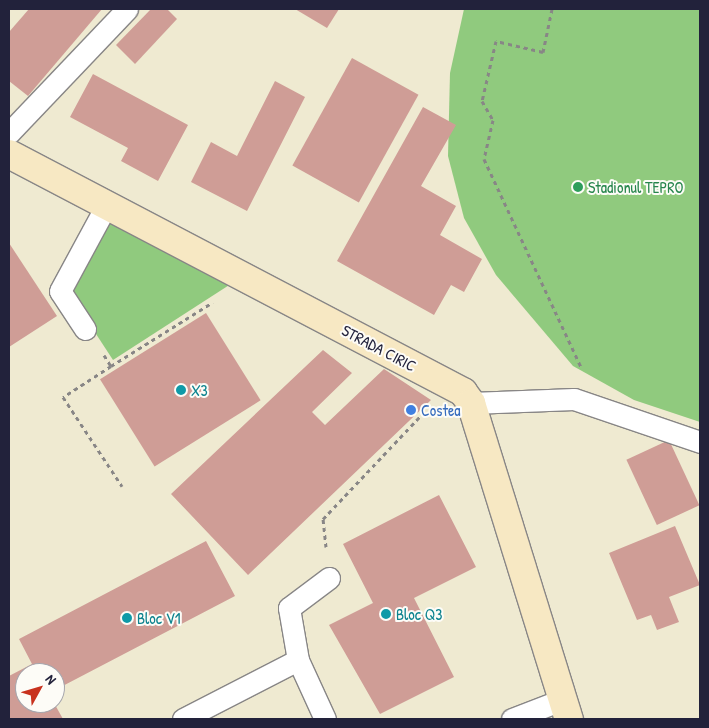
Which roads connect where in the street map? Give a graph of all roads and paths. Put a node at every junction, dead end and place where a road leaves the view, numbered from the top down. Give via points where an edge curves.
1 (127, 9) edge
2 (552, 9) edge
3 (9, 150) edge
4 (107, 204) junction
5 (250, 280) junction
6 (86, 329) joint
7 (111, 366) junction
8 (450, 386) junction
9 (574, 399) junction
10 (471, 403) junction
11 (700, 442) edge
12 (122, 486) dead end
13 (329, 578) joint
14 (298, 660) junction
15 (567, 709) edge
16 (182, 719) edge
17 (324, 719) edge
18 (512, 719) edge

1 - 3 lane
2 - 9 path via 543,52 496,41 482,100 493,120 484,159 582,370
3 - 4 street, STRADA CIRIC
4 - 5 street, STRADA CIRIC
4 - 6 lane via 60,291
5 - 7 path
5 - 8 street, STRADA CIRIC
6 - 7 path
7 - 12 path via 63,397
8 - 10 street, STRADA CIRIC
8 - 13 path via 323,519
9 - 10 lane
9 - 11 lane
10 - 15 street
13 - 14 lane via 289,608
14 - 16 lane
14 - 17 lane
15 - 18 lane

